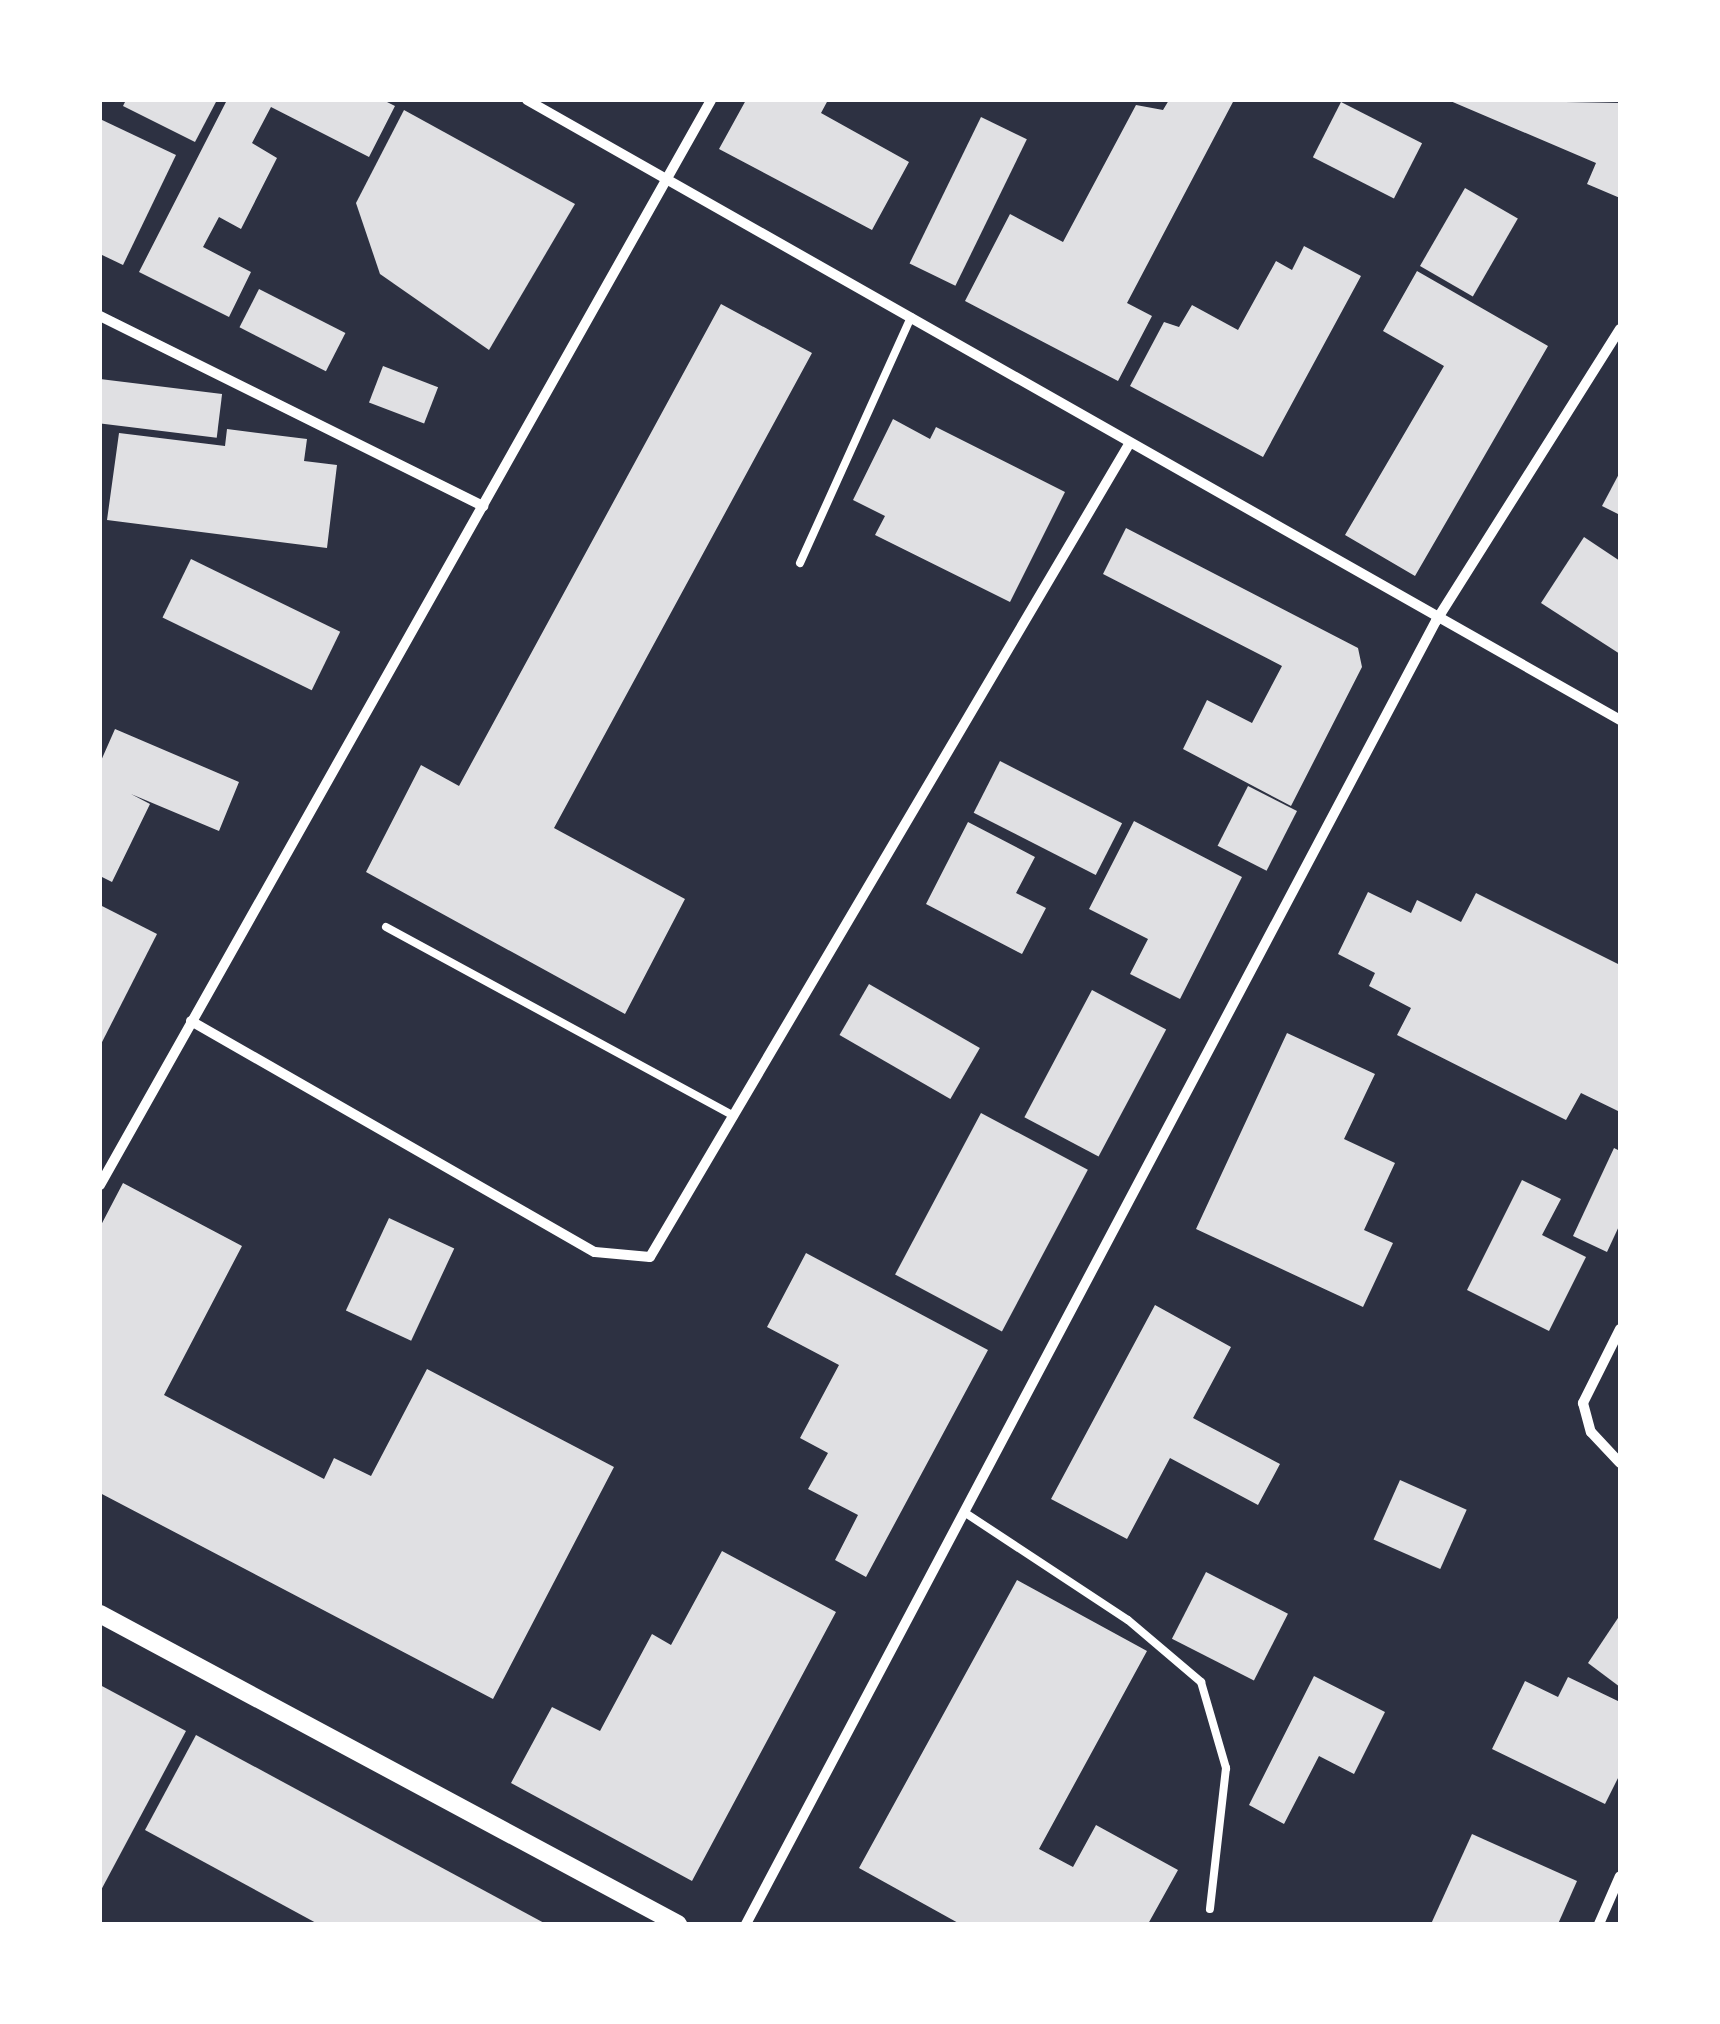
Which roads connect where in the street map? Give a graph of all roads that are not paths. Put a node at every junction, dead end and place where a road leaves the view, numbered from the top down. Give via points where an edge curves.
1 (526, 100) edge
2 (711, 100) edge
3 (668, 178) junction
4 (100, 316) edge
5 (910, 318) junction
6 (1620, 330) edge
7 (1129, 444) junction
8 (482, 506) junction
9 (800, 562) dead end
10 (1436, 621) junction
11 (1620, 720) edge
12 (386, 927) dead end
13 (191, 1020) junction
14 (736, 1117) junction
15 (100, 1185) edge
16 (1620, 1329) edge
17 (1620, 1463) edge
18 (964, 1512) junction
19 (100, 1614) edge
20 (1620, 1876) edge
21 (1210, 1910) dead end
22 (678, 1924) edge
23 (746, 1924) edge
24 (1599, 1924) edge

1 - 3 street
2 - 3 street
3 - 5 street
3 - 8 street
4 - 8 street
5 - 7 street
5 - 9 lane
6 - 10 street
7 - 10 street
7 - 14 street
8 - 13 street
10 - 11 street
10 - 18 street
12 - 14 lane
13 - 14 street via 594,1252 650,1257
13 - 15 street
16 - 17 street via 1583,1403 1583,1418
18 - 21 lane via 1128,1620 1201,1682 1226,1768
18 - 23 street
19 - 22 street
20 - 24 street

